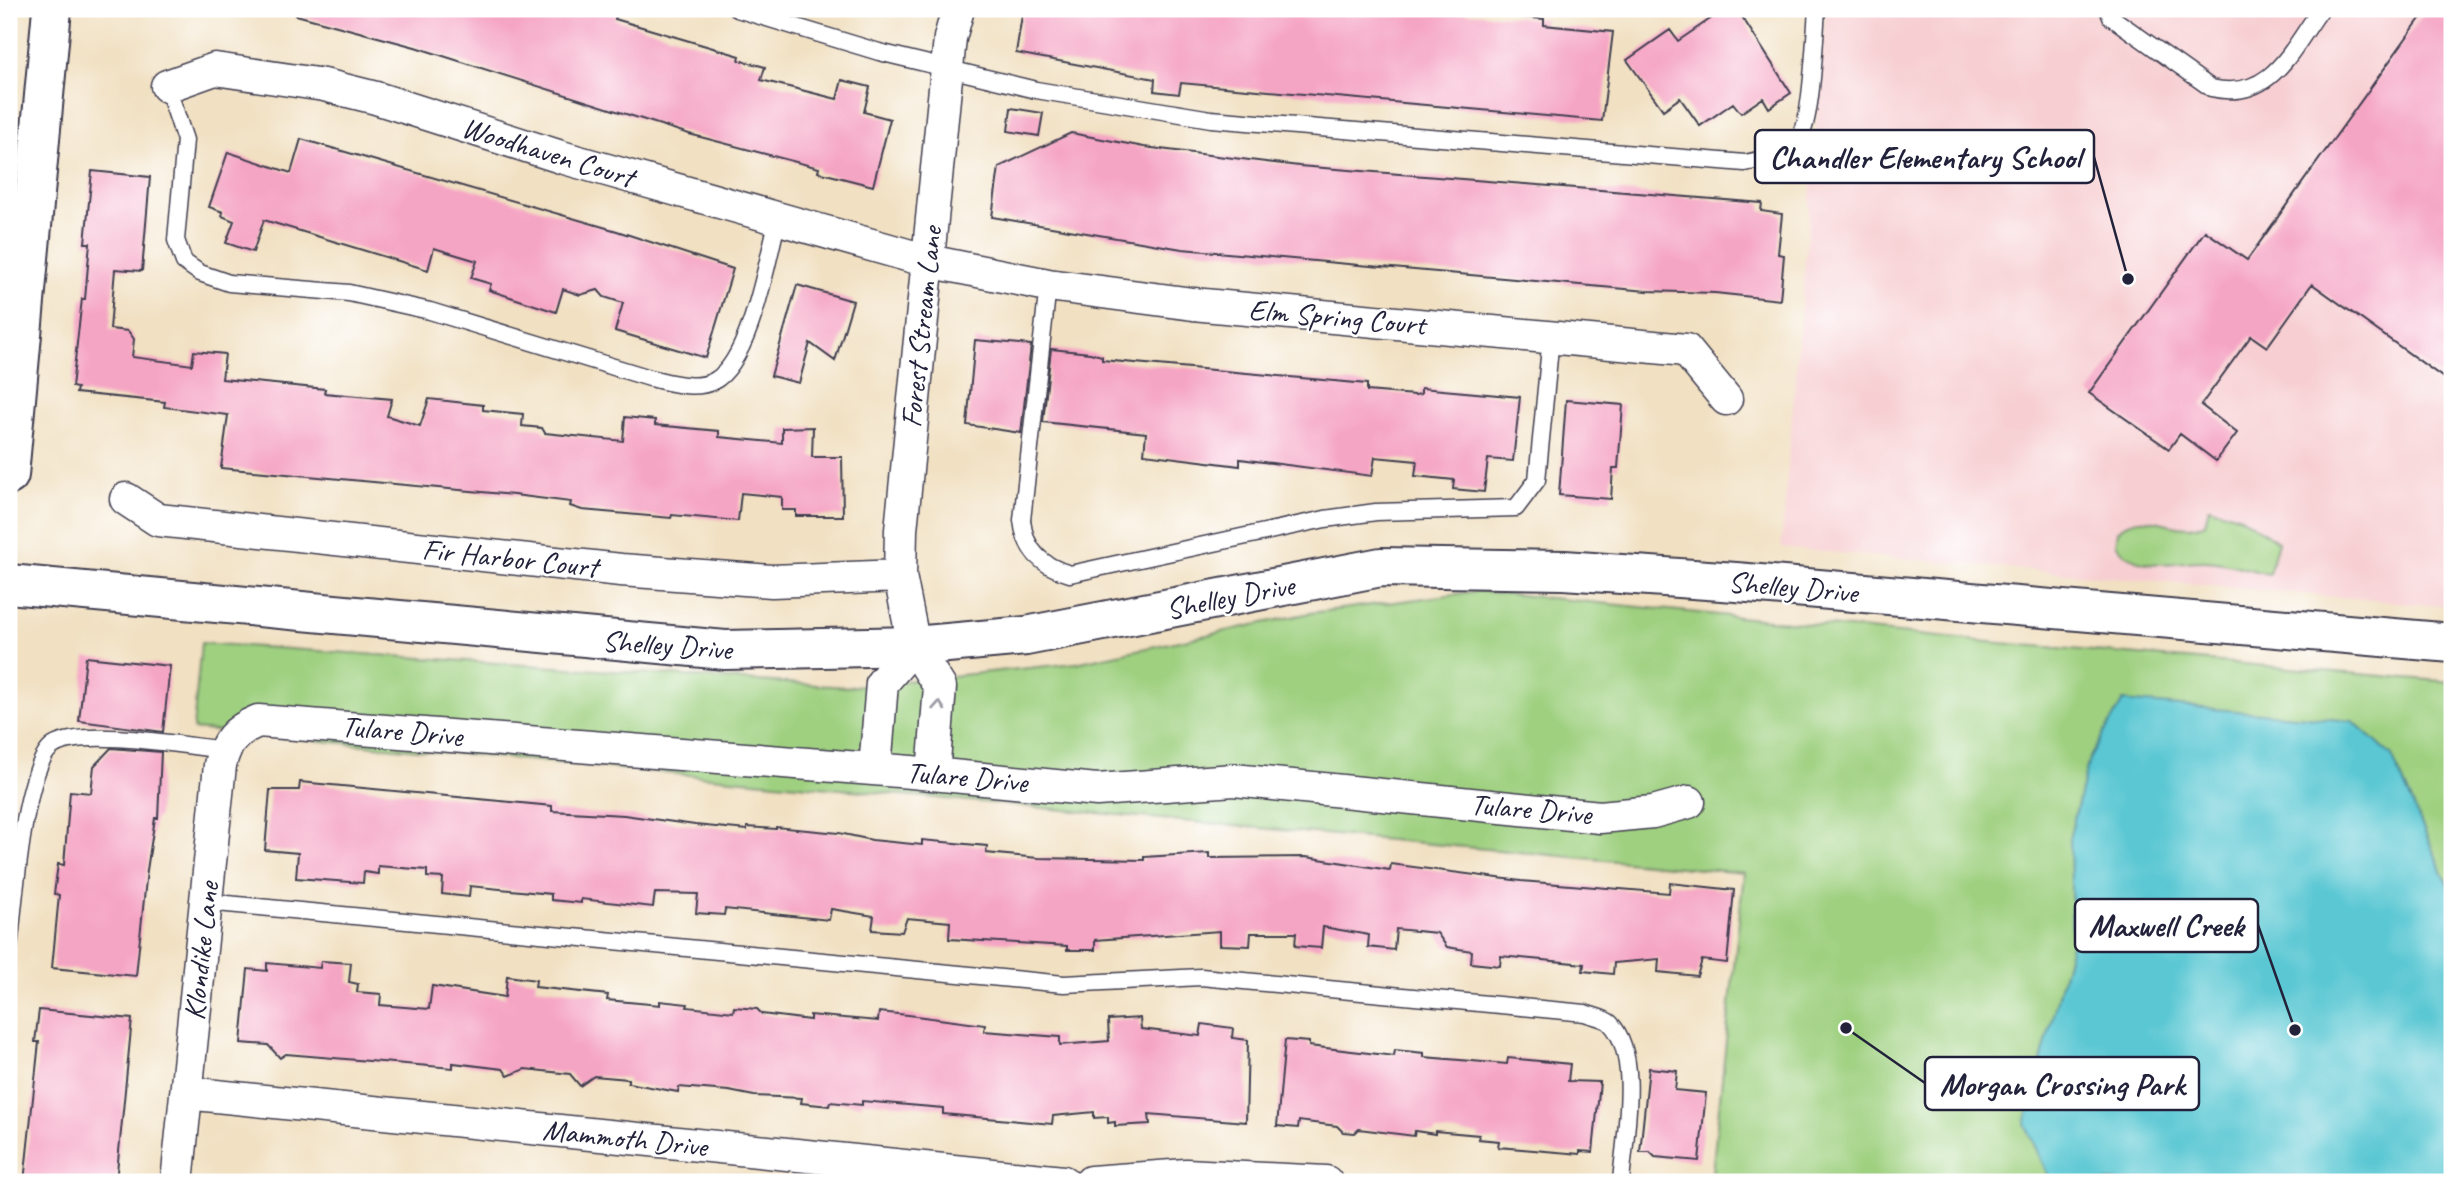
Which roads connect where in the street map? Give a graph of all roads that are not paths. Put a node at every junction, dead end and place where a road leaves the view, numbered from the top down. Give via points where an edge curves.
1 (52, 9) edge
2 (737, 9) edge
3 (958, 9) edge
4 (1817, 9) edge
5 (2108, 9) edge
6 (2321, 9) edge
7 (947, 68) junction
8 (166, 86) joint
9 (778, 219) junction
10 (928, 261) junction
11 (1048, 285) junction
12 (1551, 337) junction
13 (1726, 399) dead end
14 (9, 475) edge
15 (126, 499) dead end
16 (900, 576) junction
17 (9, 584) edge
18 (2452, 643) edge
19 (914, 646) junction
20 (234, 739) junction
21 (875, 769) junction
22 (933, 774) junction
23 (1689, 802) dead end
24 (206, 902) junction
25 (9, 948) edge
26 (186, 1093) junction
27 (1294, 1181) edge
28 (177, 1182) edge
29 (1063, 1182) edge
30 (1106, 1182) edge
31 (1326, 1182) edge
32 (1621, 1182) edge

1 - 14 street
2 - 7 lane
3 - 7 street, Forest Stream Lane
4 - 7 lane via 1809,103 1801,136 1774,158 1745,163 1211,119 1036,90
5 - 6 lane via 2111,17 2211,88 2228,92 2263,83
7 - 10 street, Forest Stream Lane
8 - 9 street, Woodhaven Court via 215,69 324,85
8 - 9 lane via 185,140 176,240 184,262 200,273 229,283 349,293 430,311 650,378 688,386 712,383 729,369 745,338
9 - 10 street, Woodhaven Court
10 - 11 street, Elm Spring Court
10 - 16 street, Forest Stream Lane
11 - 12 street, Elm Spring Court via 1193,304
11 - 12 lane via 1022,520 1024,535 1041,562 1070,574 1350,516 1416,509 1516,508 1537,480
12 - 13 street, Elm Spring Court via 1686,350
15 - 16 street, Fir Harbor Court via 158,520 621,570 772,581
16 - 19 street, Forest Stream Lane
17 - 19 street, Shelley Drive via 725,650
18 - 19 street, Shelley Drive via 1735,582 1564,570 1381,567 1026,636
19 - 21 street via 882,683
22 -> 19 street, Forest Stream Lane via 940,687
20 - 21 street, Tulare Drive via 258,721 274,721
20 - 24 street, Klondike Lane
20 - 25 lane via 74,738 52,746 37,766 27,812
21 - 22 street, Tulare Drive
22 - 23 street, Tulare Drive via 1097,790 1234,780 1600,817 1653,812
24 - 26 street, Klondike Lane
24 - 32 lane via 1064,984 1201,977 1585,1013 1609,1021 1626,1047 1629,1073
26 - 28 street, Klondike Lane
26 - 29 street, Mammoth Drive
27 - 30 street via 1186,1175
27 - 31 street

